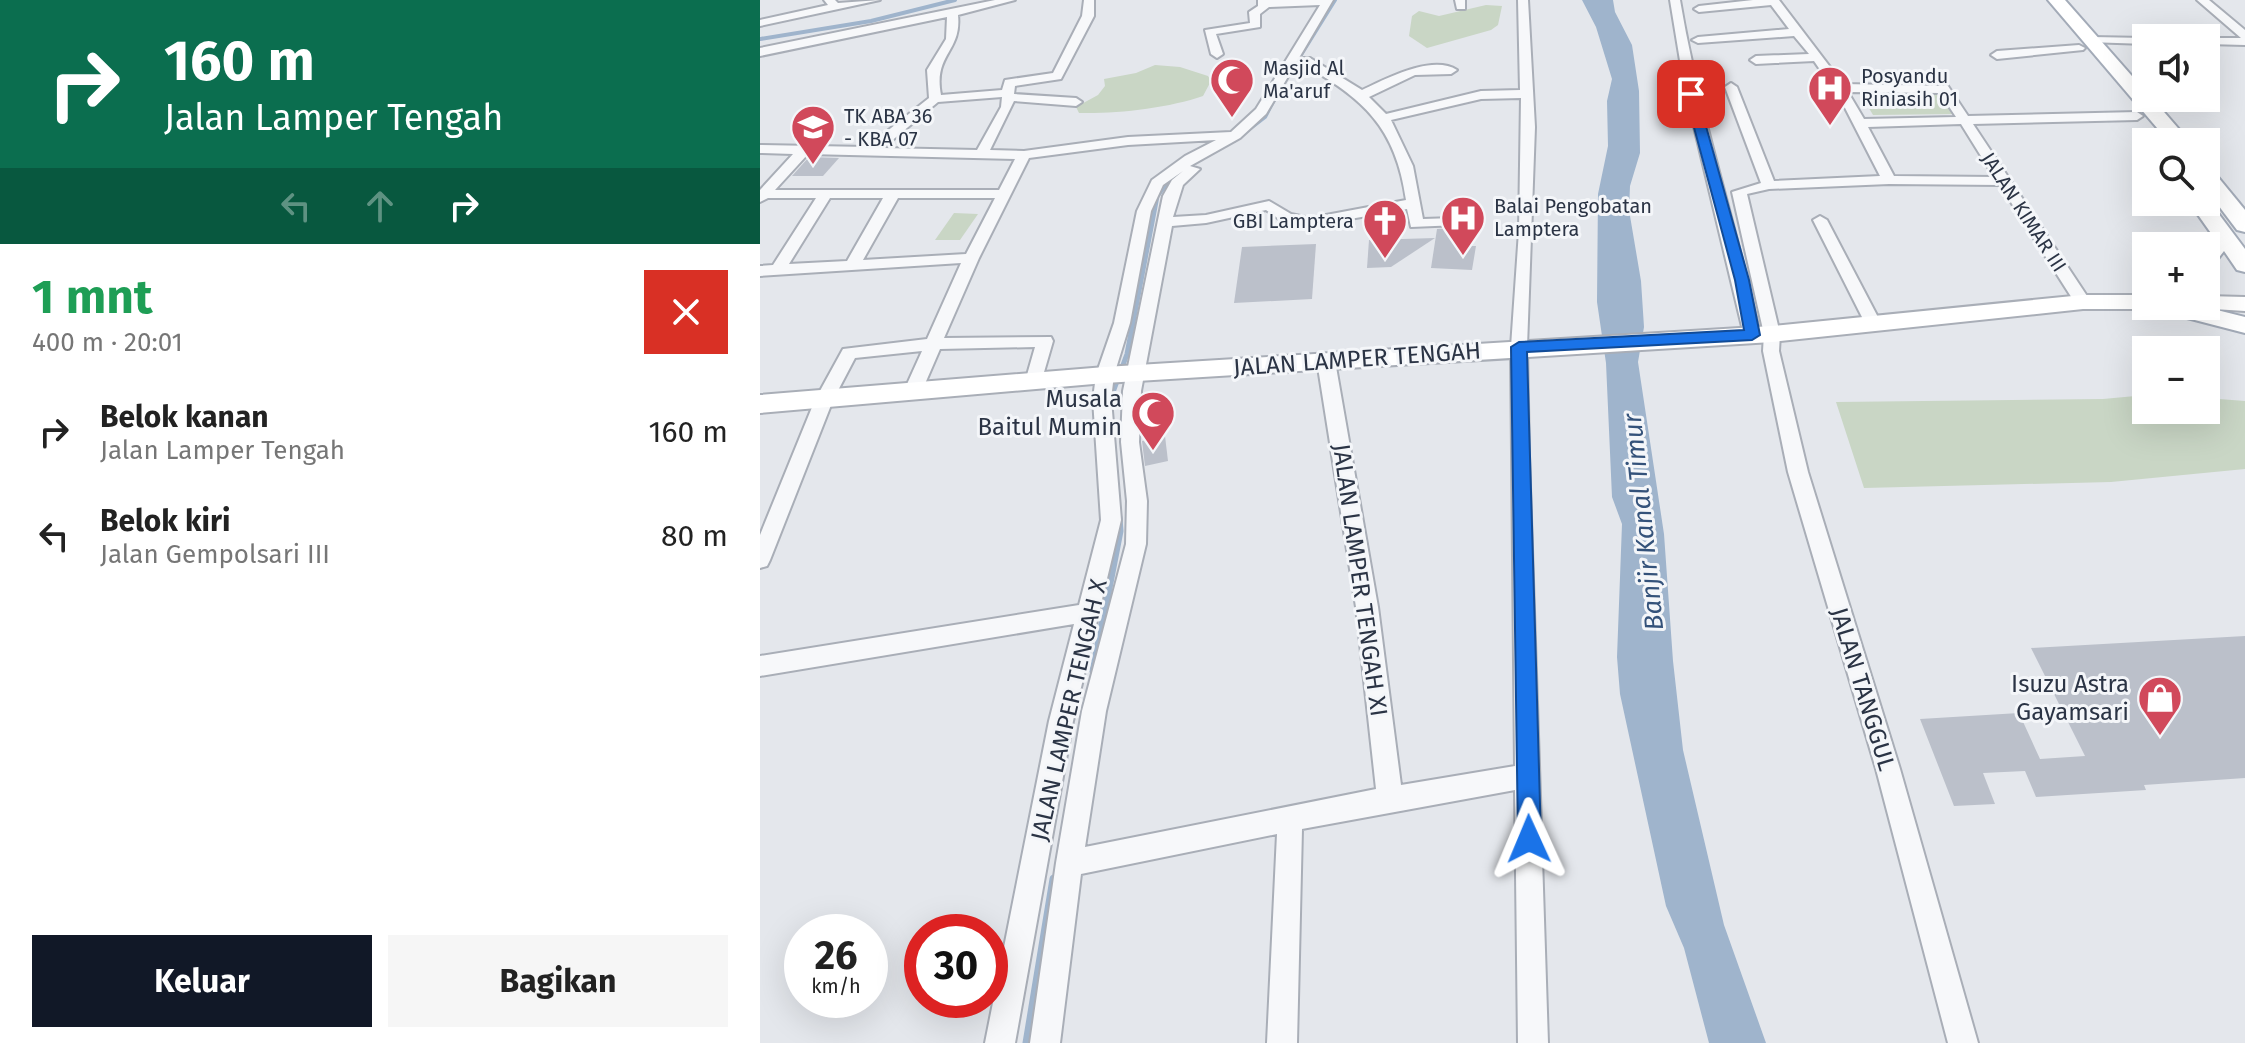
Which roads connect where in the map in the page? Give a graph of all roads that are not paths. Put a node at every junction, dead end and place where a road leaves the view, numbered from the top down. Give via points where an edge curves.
1 (875, 0) edge
2 (1010, 0) edge
3 (1089, 0) edge
4 (1332, 0) edge
5 (1523, 0) edge
6 (1675, 0) edge
7 (1773, 0) edge
8 (2037, 0) edge
9 (2056, 0) edge
10 (2202, 0) edge
11 (1263, 2) edge
12 (833, 4) edge
13 (1699, 9) dead end
14 (952, 11) junction
15 (1202, 19) dead end
16 (760, 23) edge
17 (1209, 32) junction
18 (1796, 33) junction
19 (2245, 36) edge
20 (1698, 40) dead end
21 (2220, 41) edge
22 (2132, 42) edge
23 (2245, 42) edge
24 (2086, 44) junction
25 (760, 52) edge
26 (1217, 54) dead end
27 (1997, 55) dead end
28 (1816, 57) junction
29 (1756, 60) dead end
30 (1306, 61) junction
31 (1451, 70) dead end
32 (1731, 87) dead end
33 (1839, 88) junction
34 (1281, 90) junction
35 (1527, 94) junction
36 (1009, 95) junction
37 (1362, 95) junction
38 (935, 99) junction
39 (1076, 102) dead end
40 (2137, 116) junction
41 (1385, 118) junction
42 (1967, 121) junction
43 (1861, 123) junction
44 (2146, 128) edge
45 (2167, 128) edge
46 (1242, 137) junction
47 (760, 149) edge
48 (804, 150) junction
49 (871, 151) junction
50 (982, 153) junction
51 (1024, 155) junction
52 (1889, 180) junction
53 (2004, 181) junction
54 (1769, 185) junction
55 (2220, 191) edge
56 (826, 194) junction
57 (893, 194) junction
58 (1004, 194) junction
59 (762, 196) edge
60 (2245, 199) edge
61 (1414, 203) junction
62 (2220, 208) edge
63 (1157, 213) junction
64 (1820, 220) dead end
65 (1454, 222) dead end
66 (2235, 230) edge
67 (2220, 245) edge
68 (971, 258) junction
69 (852, 265) junction
70 (2245, 265) edge
71 (778, 270) junction
72 (760, 271) edge
73 (2083, 302) junction
74 (2132, 302) edge
75 (2220, 303) edge
76 (2245, 304) edge
77 (2220, 319) edge
78 (1873, 323) junction
79 (2245, 325) edge
80 (1762, 334) junction
81 (935, 344) junction
82 (1519, 347) junction
83 (1326, 361) junction
84 (1120, 374) junction
85 (1034, 382) junction
86 (912, 393) junction
87 (824, 400) junction
88 (760, 404) edge
89 (767, 529) edge
90 (760, 560) edge
91 (1090, 612) junction
92 (760, 666) edge
93 (1528, 776) junction
94 (1390, 799) junction
95 (1290, 821) junction
96 (1069, 863) junction
97 (1000, 1043) edge
98 (1045, 1043) edge
99 (1282, 1043) edge
100 (1533, 1043) edge
101 (1963, 1043) edge

1 - 12 street
2 - 14 street
3 - 36 street via 1088,16 1057,76 1011,81
4 - 11 street
4 - 30 street
4 - 34 street
5 - 35 street
6 - 80 street via 1691,94
7 - 13 street
7 - 18 street
8 - 24 main road
9 - 24 main road
10 - 19 street
11 - 17 street via 1264,8 1254,11 1256,25
12 - 16 street
14 - 25 street
14 - 38 street via 953,39 931,78
15 - 17 street
17 - 26 street
18 - 20 street
18 - 28 street
21 - 23 street
22 - 24 street
24 - 27 street
24 - 40 main road
24 - 45 main road
28 - 29 street
28 - 33 street
30 - 34 street
30 - 37 street
31 - 37 street via 1413,71
32 - 54 street
33 - 42 street via 1944,89
33 - 43 street
34 - 46 street via 1258,125
35 - 41 street via 1481,95
35 - 82 street
36 - 38 street
36 - 39 street
36 - 50 street
37 - 41 street
38 - 49 street
40 - 42 street, JALAN KIMAR III
40 - 44 main road
41 - 61 street via 1408,173
42 - 43 street, JALAN KIMAR III
42 - 53 street, JALAN KIMAR III
43 - 52 street
46 - 51 street via 1128,141
46 - 63 street via 1186,174
46 - 63 street via 1190,159 1157,183
47 - 48 street
48 - 49 street
48 - 59 street
49 - 50 street
50 - 51 street
51 - 58 street
52 - 53 street
52 - 54 street
53 - 73 street, JALAN KIMAR III
54 - 80 street via 1739,192
55 - 60 main road
56 - 57 street
56 - 59 street
56 - 71 street
57 - 58 street
57 - 69 street
58 - 68 street
61 - 63 street via 1310,222 1287,218 1269,205 1206,219
61 - 65 street via 1416,224
62 - 66 main road
63 - 84 street via 1122,323
63 - 84 street via 1153,293
64 - 78 street
66 - 67 main road
66 - 70 main road
68 - 69 street
68 - 81 street
69 - 71 street
71 - 72 street
73 - 74 main road, JALAN LAMPER TENGAH
73 - 78 main road, JALAN LAMPER TENGAH
75 - 76 main road
77 - 79 main road
78 - 80 main road, JALAN LAMPER TENGAH
80 - 82 main road, JALAN LAMPER TENGAH
80 - 101 street, JALAN TANGGUL via 1771,351 1798,472 1888,769
81 - 85 street via 1045,341
81 - 86 street
81 - 87 street via 849,353
82 - 83 main road, JALAN LAMPER TENGAH
82 - 93 street
83 - 84 main road, JALAN LAMPER TENGAH
83 - 94 street, JALAN LAMPER TENGAH XI via 1367,607
84 - 85 main road, JALAN LAMPER TENGAH
84 - 91 street, JALAN LAMPER TENGAH X via 1103,422 1111,520
84 - 96 street, JALAN LAMPER TENGAH X via 1130,411 1136,544 1094,711
85 - 86 main road, JALAN LAMPER TENGAH
86 - 87 main road, JALAN LAMPER TENGAH
87 - 88 main road, JALAN LAMPER TENGAH
87 - 89 street
89 - 90 street
91 - 92 street
91 - 97 street, JALAN LAMPER TENGAH X via 1061,721
93 - 94 street
93 - 100 street
94 - 95 street
95 - 96 street
95 - 99 street
96 - 98 street, JALAN LAMPER TENGAH X

